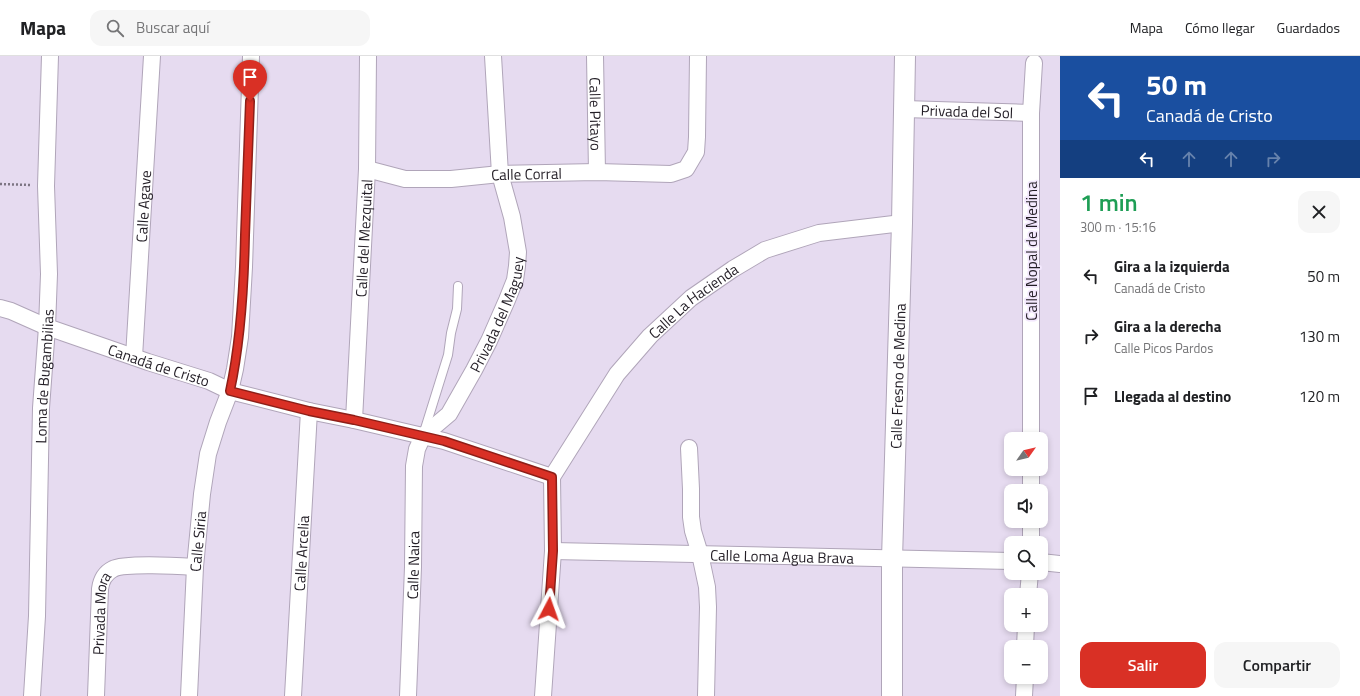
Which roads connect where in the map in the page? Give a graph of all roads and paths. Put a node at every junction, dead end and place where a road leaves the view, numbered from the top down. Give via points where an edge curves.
1 (50, 56) edge
2 (152, 56) edge
3 (251, 56) edge
4 (368, 56) edge
5 (493, 56) edge
6 (595, 56) edge
7 (698, 56) edge
8 (905, 56) edge
9 (1034, 62) dead end
10 (904, 109) junction
11 (1031, 113) junction
12 (367, 169) junction
13 (597, 172) junction
14 (500, 174) junction
15 (0, 184) edge
16 (46, 186) junction
17 (902, 223) junction
18 (458, 286) dead end
19 (0, 308) edge
20 (47, 327) junction
21 (134, 357) junction
22 (230, 391) junction
23 (309, 411) junction
24 (354, 420) junction
25 (1031, 432) edge
26 (423, 436) junction
27 (689, 448) dead end
28 (552, 477) junction
29 (553, 551) junction
30 (700, 554) junction
31 (892, 559) junction
32 (1004, 561) edge
33 (1048, 563) edge
34 (1060, 564) edge
35 (194, 566) junction
36 (1025, 684) edge
37 (32, 696) edge
38 (96, 696) edge
39 (189, 696) edge
40 (293, 696) edge
41 (408, 696) edge
42 (543, 696) edge
43 (706, 696) edge
44 (892, 696) edge
45 (1024, 696) edge

1 - 16 street, Loma de Bugambilias
2 - 21 street, Calle Agave
3 - 22 street, Calle Siria via 240,337
4 - 12 street, Calle del Mezquital
5 - 14 street, Privada del Maguey
6 - 13 street, Calle Pitayo
7 - 13 street, Calle Corral via 698,137 696,152 686,168 671,174
8 - 10 street, Calle Fresno de Medina
9 - 11 street, Calle Nopal de Medina
10 - 11 street, Privada del Sol
10 - 17 street, Calle Fresno de Medina
11 - 25 street, Calle Nopal de Medina
12 - 14 street, Calle Corral via 405,179 451,179
12 - 24 street, Calle del Mezquital
13 - 14 street, Calle Corral
14 - 26 street, Privada del Maguey via 512,217 518,252 515,280 489,341 449,414
15 - 16 path
16 - 20 street, Loma de Bugambilias via 49,274
17 - 28 street, Calle La Hacienda via 819,233 765,250 691,298 650,336 617,374
17 - 31 street, Calle Fresno de Medina
18 - 26 lane via 457,309 448,355
19 - 20 street, Canadá de Cristo
20 - 21 street, Canadá de Cristo
20 - 37 street, Loma de Bugambilias via 41,408
21 - 22 street, Canadá de Cristo via 209,381
22 - 23 street, Canadá de Cristo
22 - 35 street, Calle Siria via 208,454
23 - 24 street, Canadá de Cristo
23 - 40 street, Calle Arcelia
24 - 26 street, Canadá de Cristo
26 - 28 street, Canadá de Cristo
26 - 41 street, Calle Naica via 417,449 414,466
27 - 30 street via 691,517
28 - 29 street
29 - 30 street, Calle Loma Agua Brava
29 - 42 street
30 - 31 street, Calle Loma Agua Brava
30 - 43 street via 708,607
31 - 32 street, Calle Loma Agua Brava
31 - 44 street, Calle Fresno de Medina
33 - 34 street
35 - 38 street, Privada Mora via 114,568 101,581
35 - 39 street, Calle Siria
36 - 45 street

